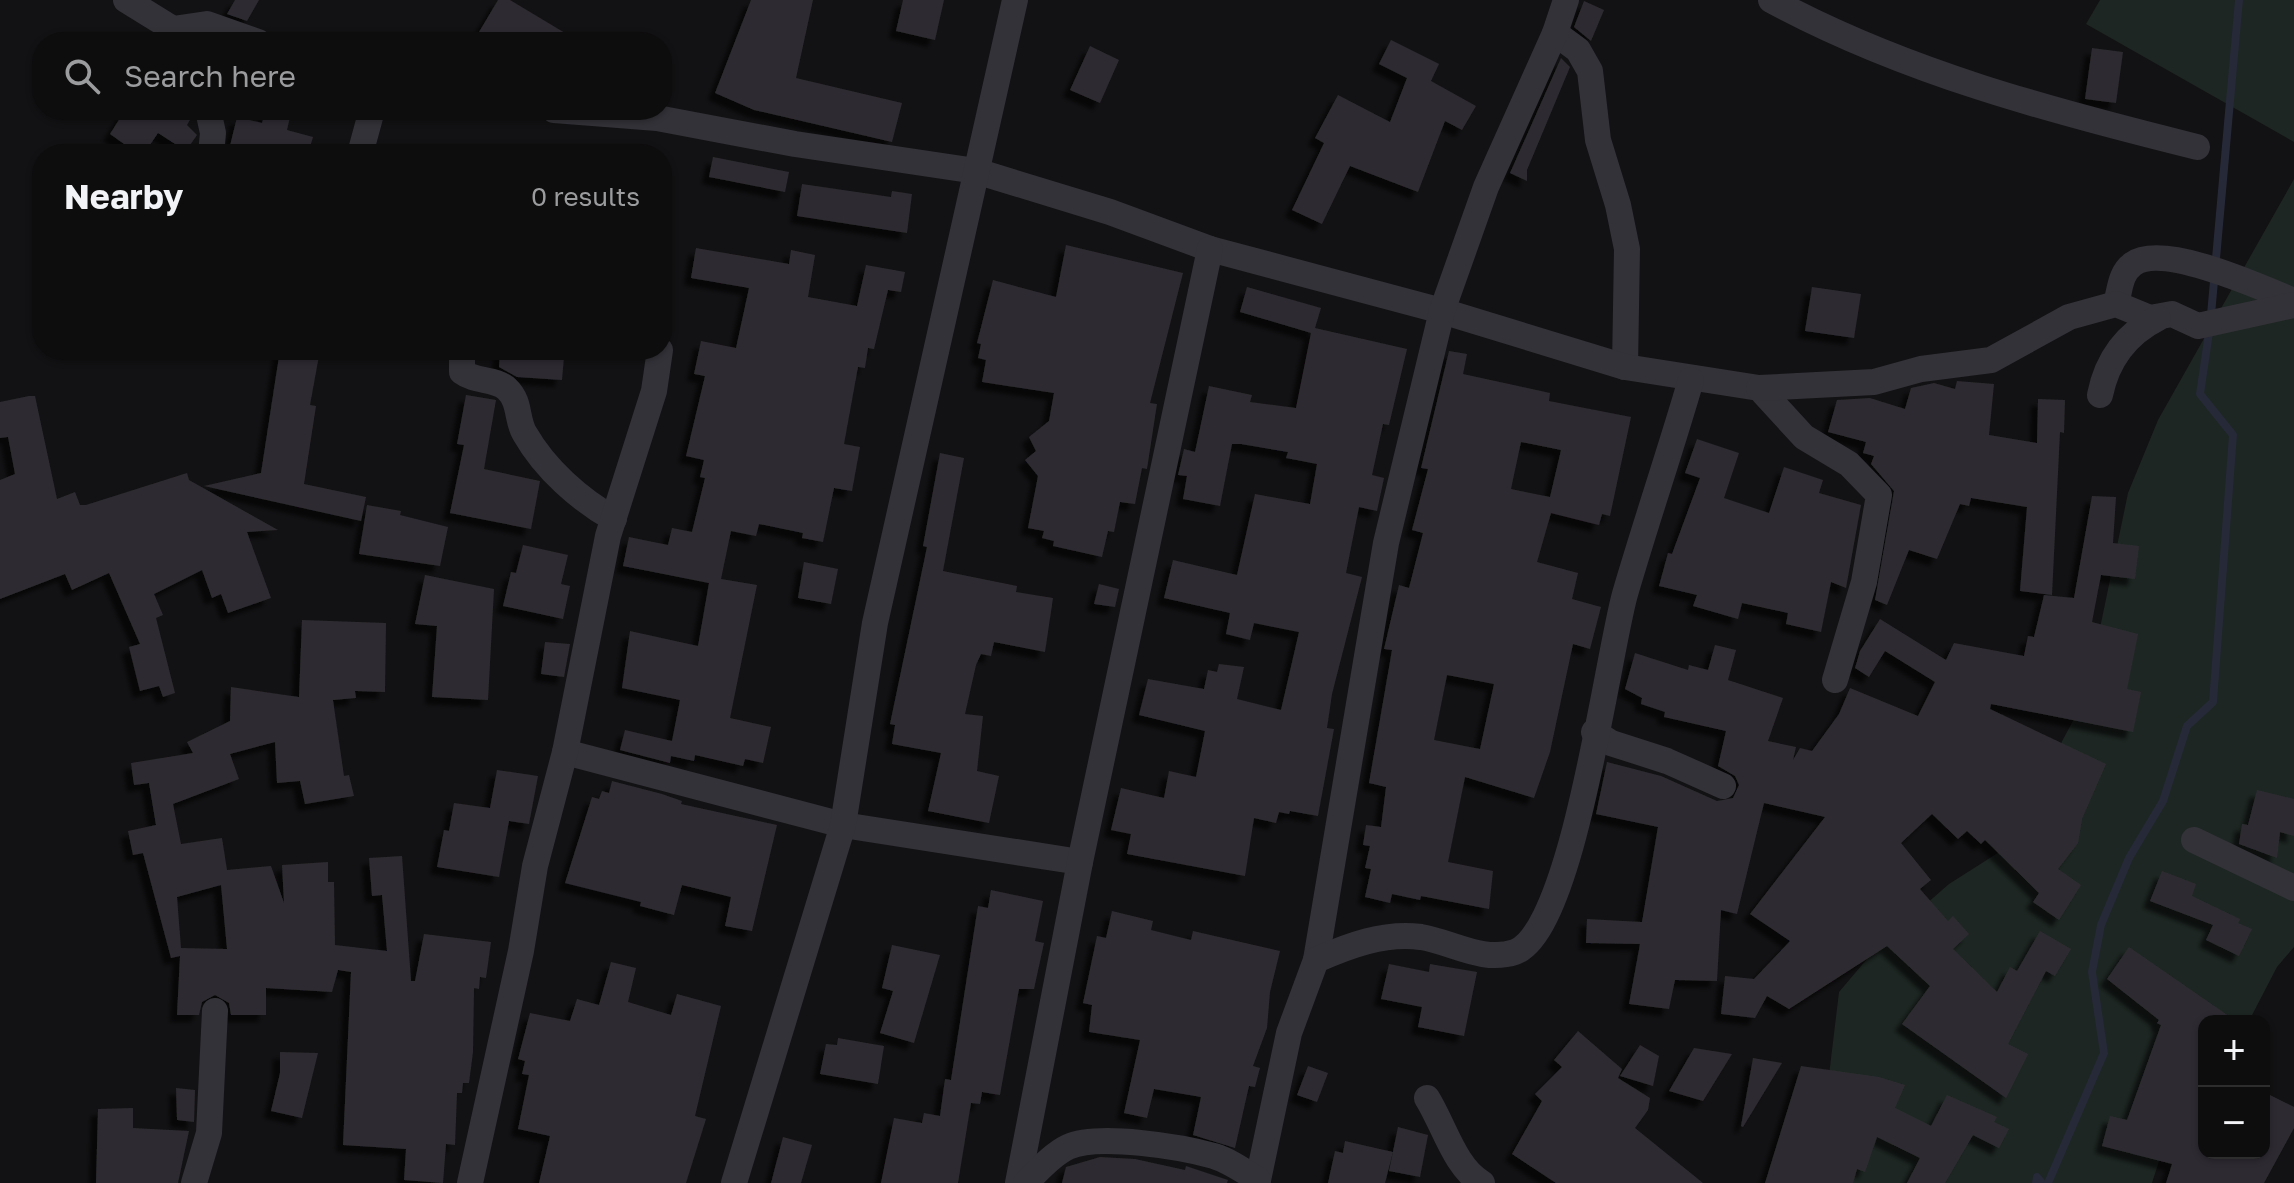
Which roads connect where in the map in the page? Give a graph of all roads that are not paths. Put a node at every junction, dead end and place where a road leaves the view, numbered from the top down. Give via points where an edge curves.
1 (126, 0) edge
2 (1015, 0) edge
3 (1566, 0) edge
4 (1771, 0) edge
5 (174, 32) edge
6 (187, 32) edge
7 (230, 32) edge
8 (1555, 33) junction
9 (210, 120) edge
10 (369, 120) edge
11 (668, 120) edge
12 (212, 144) edge
13 (363, 144) edge
14 (2197, 147) dead end
15 (976, 171) junction
16 (1210, 249) junction
17 (2294, 303) edge
18 (2116, 304) junction
19 (1442, 311) junction
20 (2158, 318) junction
21 (462, 360) edge
22 (659, 360) edge
23 (1625, 367) junction
24 (1691, 380) junction
25 (1759, 388) junction
26 (2100, 395) dead end
27 (614, 519) junction
28 (1835, 680) dead end
29 (1594, 732) junction
30 (565, 752) junction
31 (1723, 786) dead end
32 (843, 825) junction
33 (2194, 840) dead end
34 (1080, 862) junction
35 (2294, 888) edge
36 (1316, 960) junction
37 (215, 1011) dead end
38 (1427, 1098) dead end
39 (1258, 1181) edge
40 (194, 1183) edge
41 (470, 1183) edge
42 (734, 1183) edge
43 (1018, 1183) edge
44 (1026, 1183) edge
45 (1482, 1183) edge

1 - 5 street
2 - 15 street
3 - 8 street
4 - 14 street via 1836,35 2046,109
6 - 7 street via 207,24
8 - 19 street via 1486,187
8 - 23 street via 1578,50 1590,71 1598,140 1627,249
9 - 12 street
10 - 13 street
11 - 15 street
15 - 16 street
15 - 32 street via 875,623
16 - 19 street
16 - 34 street
17 - 18 street via 2215,268 2145,259 2124,274
17 - 20 street via 2210,326 2172,314
18 - 20 street
18 - 25 street via 2069,317 1991,360 1921,369 1874,382
19 - 23 street
19 - 36 street via 1386,543
20 - 26 street via 2124,342
21 - 27 street via 462,372 505,386 518,407 525,435 588,505
22 - 27 street
23 - 24 street
24 - 25 street
24 - 29 street via 1625,597
25 - 28 street via 1804,437 1849,464 1879,495 1864,582
27 - 30 street
29 - 31 street
29 - 36 street via 1570,854 1541,928 1518,951 1493,956 1419,937 1362,941
30 - 32 street
30 - 41 street via 535,866
32 - 34 street
32 - 42 street
33 - 35 street
34 - 43 street
36 - 39 street via 1289,1033
37 - 40 street via 209,1133
38 - 45 street via 1463,1170
39 - 44 street via 1215,1157 1095,1141 1068,1147

